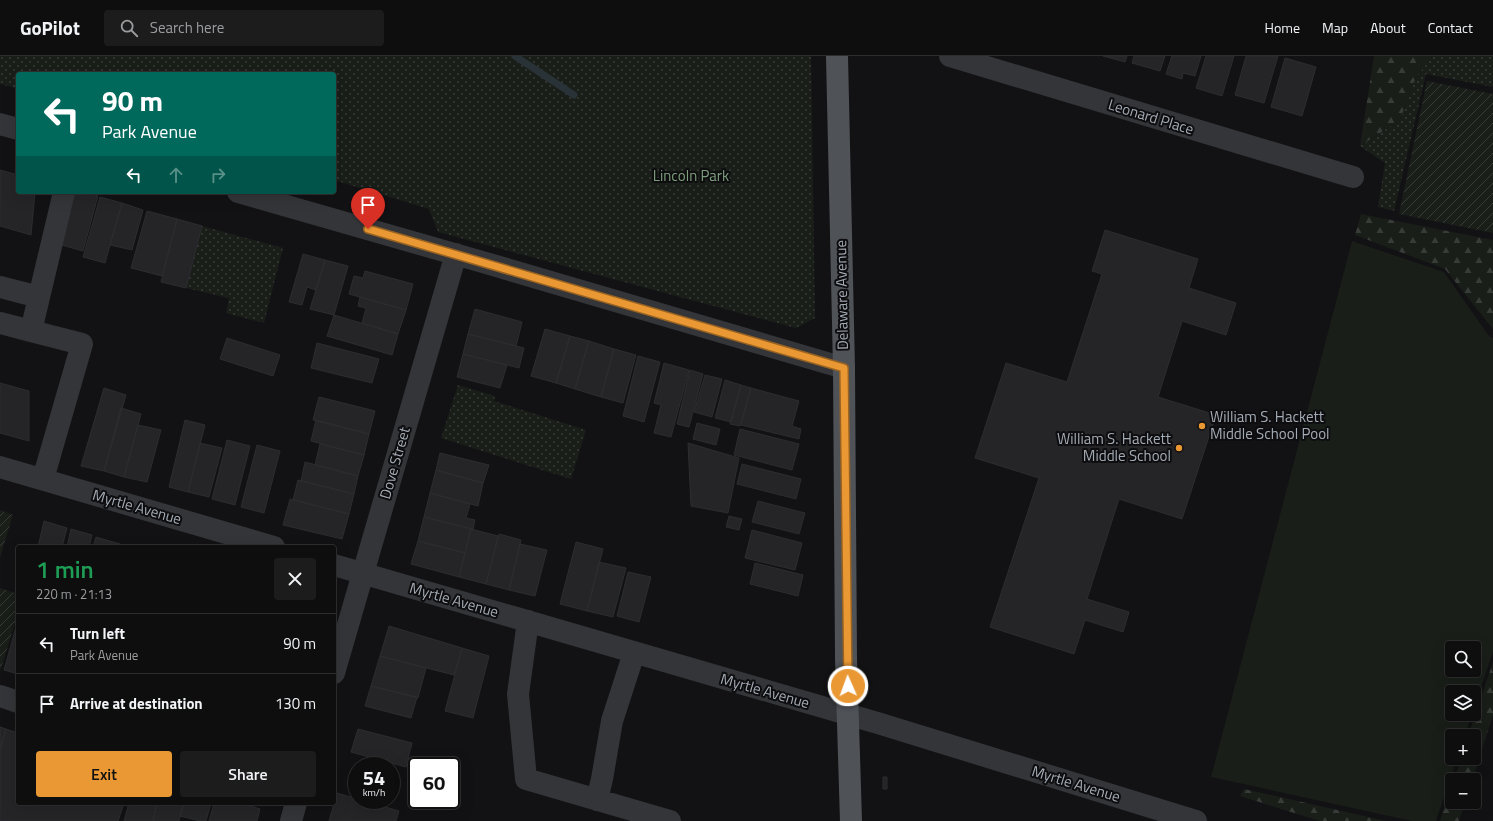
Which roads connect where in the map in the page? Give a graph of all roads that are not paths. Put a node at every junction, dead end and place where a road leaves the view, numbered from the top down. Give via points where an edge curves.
1 (837, 56) edge
2 (950, 56) edge
3 (0, 124) edge
4 (16, 129) edge
5 (1353, 177) dead end
6 (64, 194) edge
7 (245, 194) edge
8 (456, 254) junction
9 (0, 287) edge
10 (39, 297) junction
11 (0, 323) edge
12 (31, 331) junction
13 (844, 368) junction
14 (0, 467) edge
15 (43, 480) junction
16 (267, 545) edge
17 (336, 565) edge
18 (363, 573) junction
19 (528, 621) junction
20 (634, 652) junction
21 (336, 665) edge
22 (0, 696) edge
23 (16, 701) edge
24 (849, 715) junction
25 (597, 800) junction
26 (295, 805) edge
27 (1162, 816) edge
28 (291, 821) edge
29 (670, 821) edge
30 (851, 821) edge
31 (1196, 821) edge

1 - 13 main road, Delaware Avenue
2 - 5 street, Leonard Place
3 - 4 street
6 - 10 street
7 - 8 street
8 - 13 street
8 - 18 street, Dove Street
9 - 10 street
10 - 12 street
11 - 12 street
12 - 15 street via 82,344
13 - 24 main road, Delaware Avenue via 846,658
14 - 15 street, Myrtle Avenue
15 - 16 street, Myrtle Avenue
17 - 18 street, Myrtle Avenue
18 - 19 street, Myrtle Avenue
18 - 21 street, Dove Street
19 - 20 street, Myrtle Avenue
19 - 25 street via 518,694 526,779
20 - 24 street, Myrtle Avenue
20 - 25 street via 612,721
22 - 23 street
24 - 27 street, Myrtle Avenue
24 - 30 main road, Delaware Avenue
25 - 29 street
26 - 28 street
27 - 31 street, Myrtle Avenue

